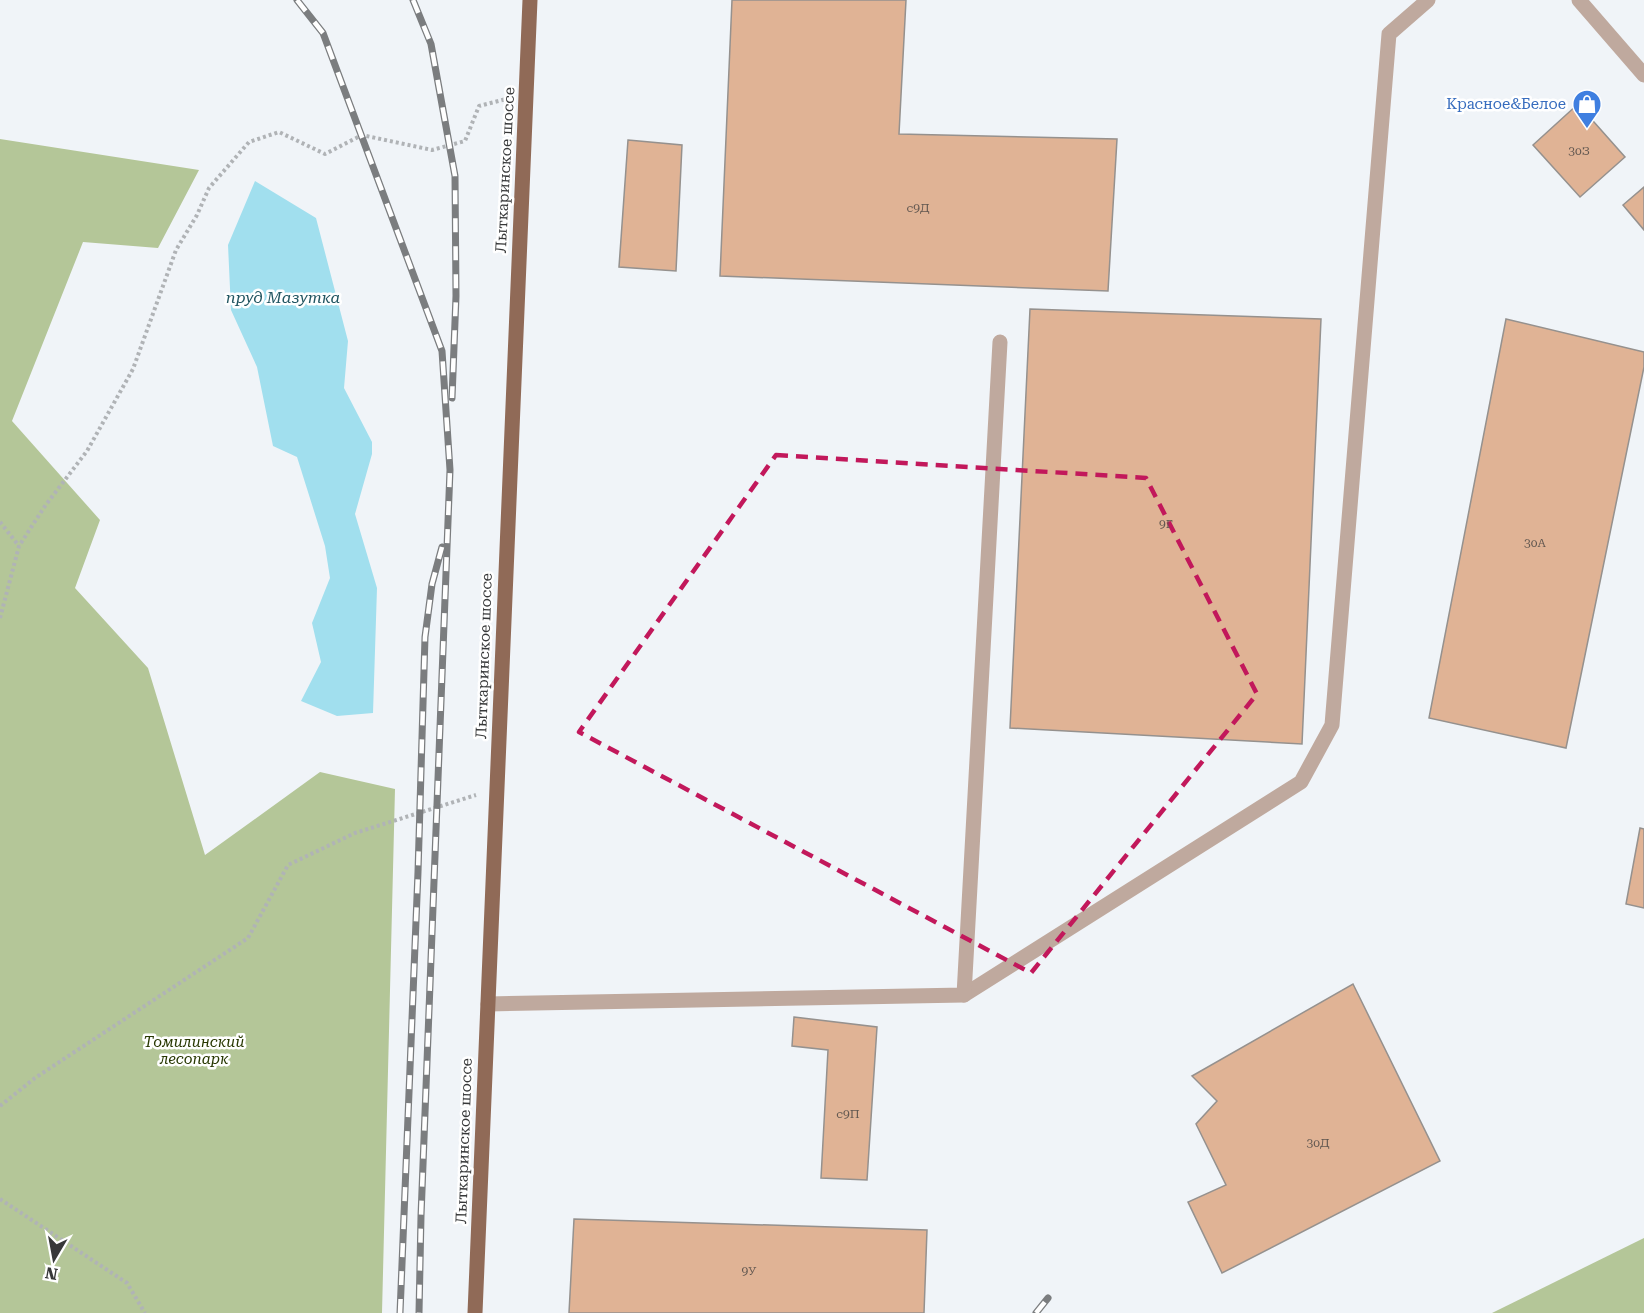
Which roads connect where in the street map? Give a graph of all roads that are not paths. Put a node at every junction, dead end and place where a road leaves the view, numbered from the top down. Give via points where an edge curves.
1 (530, 0) edge
2 (1428, 0) edge
3 (1580, 0) edge
4 (1643, 73) edge
5 (1000, 342) dead end
6 (964, 996) junction
7 (488, 1004) junction
8 (475, 1313) edge

1 - 7 main road, Лыткаринское шоссе
2 - 6 street via 1389,34 1332,724 1300,782
3 - 4 street
5 - 6 street
6 - 7 street
7 - 8 main road, Лыткаринское шоссе

